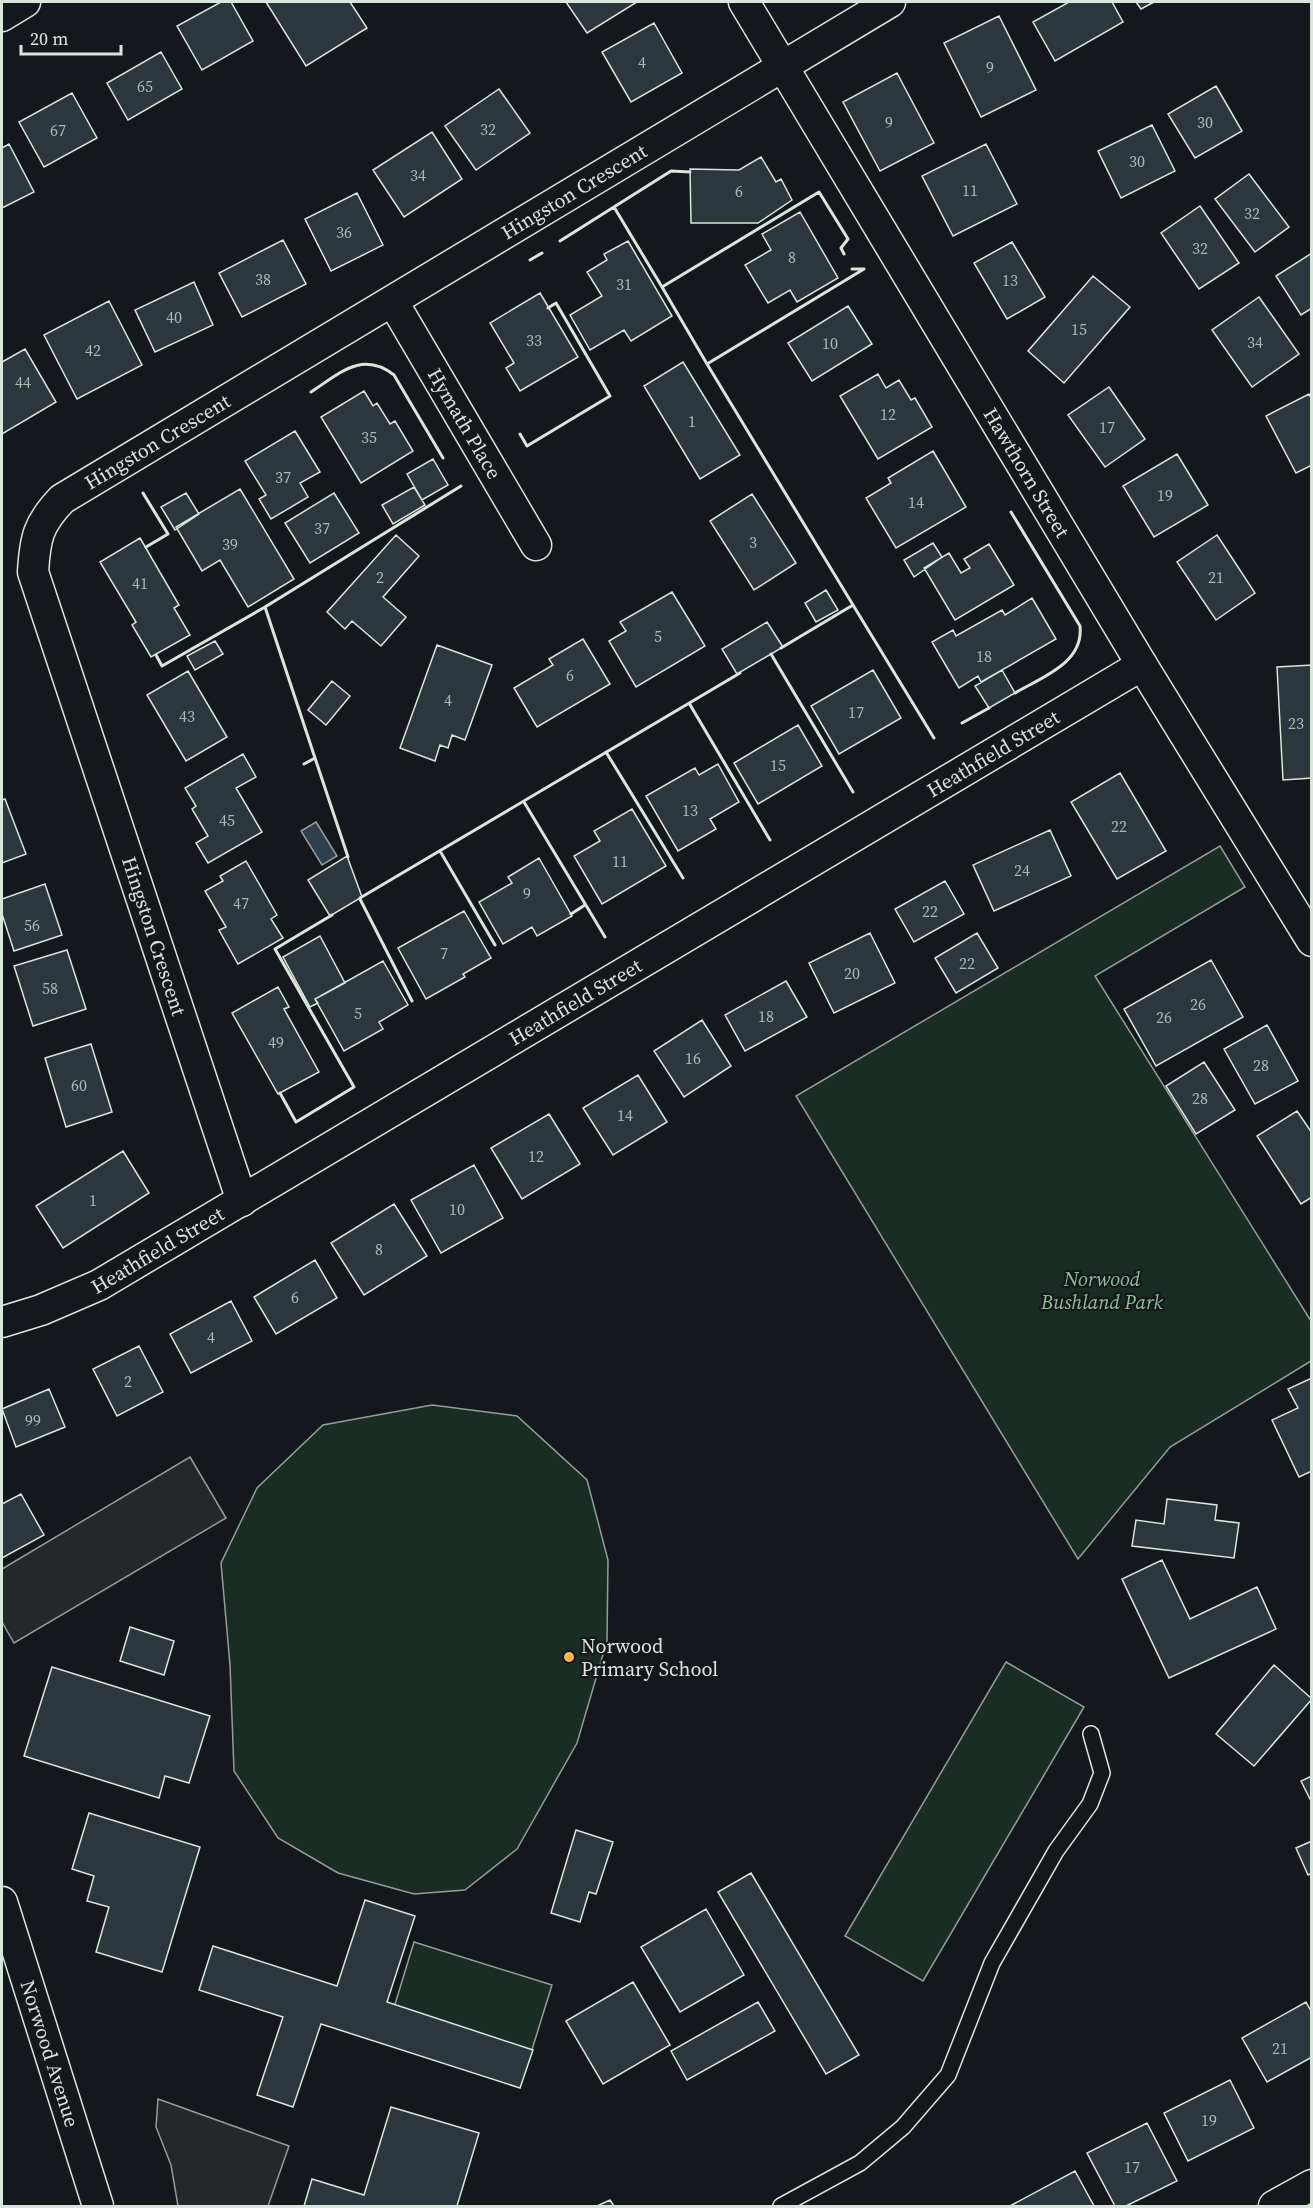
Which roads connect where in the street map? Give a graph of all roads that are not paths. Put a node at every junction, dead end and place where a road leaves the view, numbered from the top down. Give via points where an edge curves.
1 (25, 2) edge
2 (744, 2) edge
3 (890, 2) edge
4 (2, 16) edge
5 (784, 66) junction
6 (393, 302) junction
7 (536, 545) dead end
8 (1142, 665) junction
9 (1311, 941) edge
10 (242, 1201) junction
11 (2, 1322) edge
12 (1091, 1734) dead end
13 (2, 1902) edge
14 (1311, 2185) edge
15 (98, 2206) edge
16 (781, 2206) edge
17 (1274, 2206) edge

1 - 4 street
2 - 5 street, Hawthorn Street
3 - 5 street, Hingston Crescent
5 - 6 street, Hingston Crescent
5 - 8 street, Hawthorn Street
6 - 7 street, Hymath Place
6 - 10 street, Hingston Crescent via 62,499 44,518 35,546 33,572
8 - 9 street, Hawthorn Street
8 - 10 street, Heathfield Street
10 - 11 street, Heathfield Street via 99,1285
12 - 16 lane via 1102,1773 1090,1804 1056,1851 992,1964 948,2075 903,2127 860,2163
13 - 15 street, Norwood Avenue
14 - 17 street

